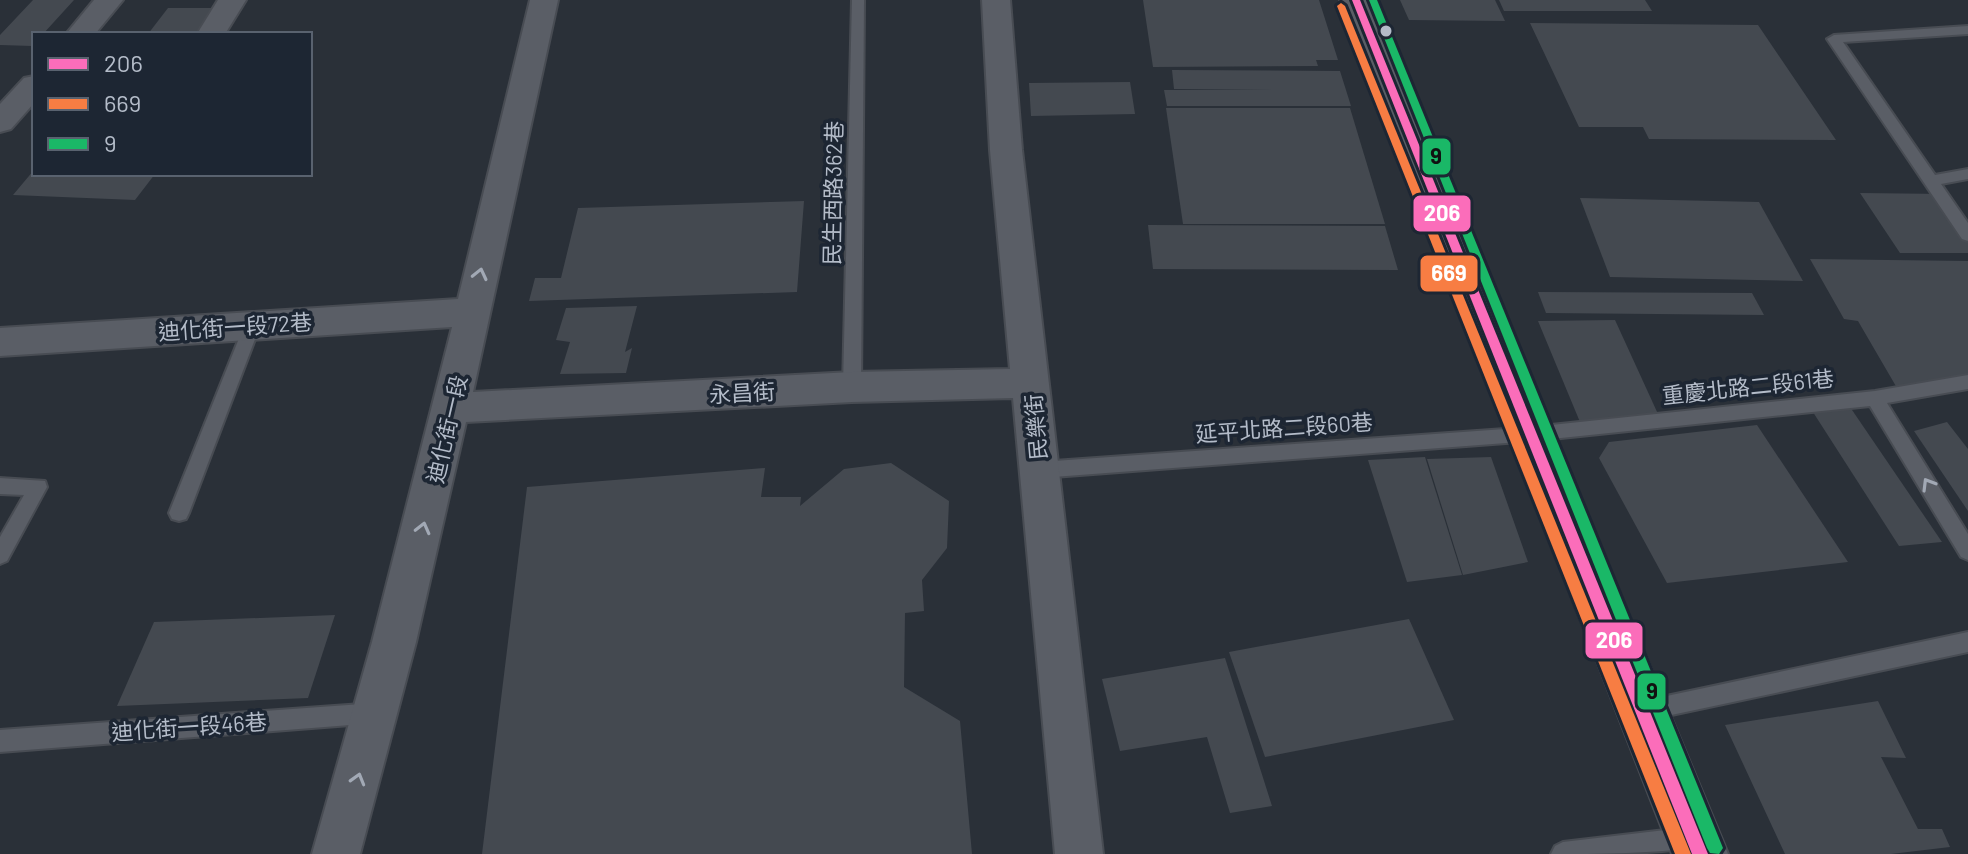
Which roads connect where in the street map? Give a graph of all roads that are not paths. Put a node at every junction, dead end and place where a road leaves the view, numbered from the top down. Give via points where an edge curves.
1 (109, 0) edge
2 (232, 0) edge
3 (544, 0) edge
4 (858, 0) edge
5 (996, 0) edge
6 (1356, 0) edge
7 (1968, 30) edge
8 (82, 32) edge
9 (212, 32) edge
10 (32, 87) edge
11 (0, 122) edge
12 (1968, 174) edge
13 (1933, 180) junction
14 (1968, 235) edge
15 (471, 312) junction
16 (252, 326) junction
17 (0, 342) edge
18 (1968, 382) edge
19 (1032, 383) junction
20 (852, 387) junction
21 (1875, 398) junction
22 (453, 408) junction
23 (1532, 434) junction
24 (1040, 470) junction
25 (0, 486) edge
26 (179, 513) dead end
27 (1968, 551) edge
28 (0, 555) edge
29 (1968, 642) edge
30 (1643, 711) junction
31 (378, 713) junction
32 (0, 741) edge
33 (1697, 846) edge
34 (336, 854) edge
35 (1079, 854) edge
36 (1563, 854) edge

1 - 8 street
2 - 9 street
15 -> 3 street, 迪化街一段
4 - 20 lane, 民生西路362巷
5 - 19 street, 民樂街 via 1006,150
6 - 23 street
7 - 13 lane via 1834,39
10 - 11 street
12 - 13 lane
13 - 14 lane
15 - 16 street, 迪化街一段72巷
15 - 22 street, 迪化街一段
16 - 17 street, 迪化街一段72巷
16 - 26 lane
18 - 21 lane, 重慶北路二段61巷
19 - 20 street, 永昌街
19 - 24 street, 民樂街
20 - 22 street, 永昌街
21 - 23 lane, 重慶北路二段61巷
27 -> 21 lane
31 -> 22 street, 迪化街一段
23 - 24 lane, 延平北路二段60巷
23 - 30 street
24 - 35 street, 民樂街
25 - 28 lane via 38,487
29 - 30 lane
30 - 33 street
31 - 32 lane, 迪化街一段46巷
34 -> 31 street, 迪化街一段
33 - 36 lane

